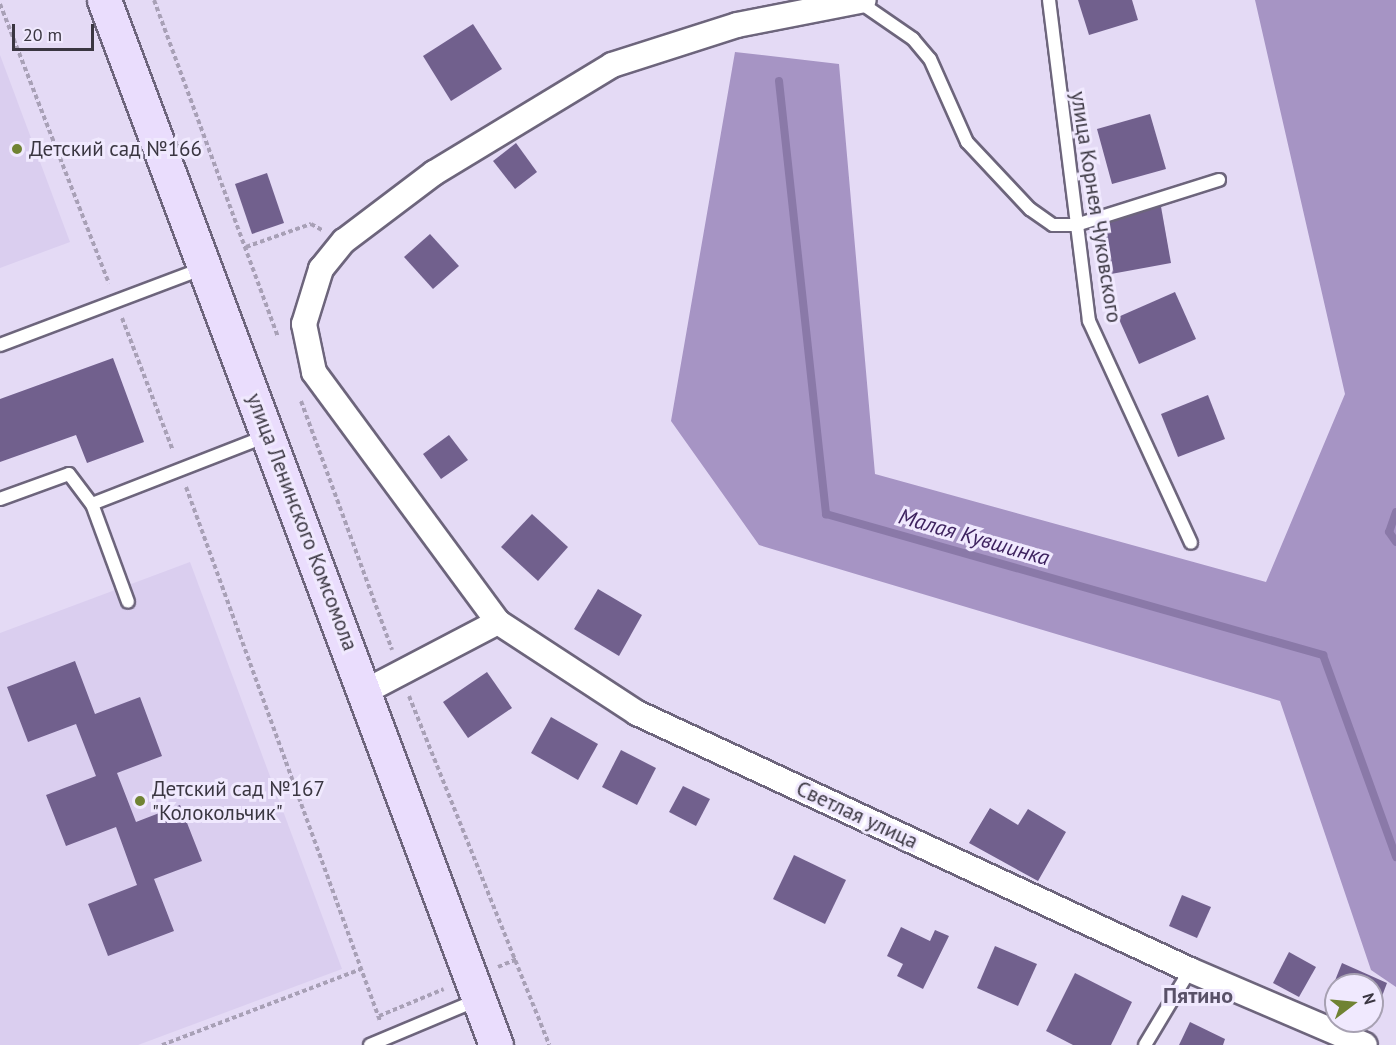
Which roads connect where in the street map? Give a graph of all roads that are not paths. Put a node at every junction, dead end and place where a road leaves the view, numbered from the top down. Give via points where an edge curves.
1 (104, 0) edge
2 (1048, 0) edge
3 (860, 1) edge
4 (1220, 180) dead end
5 (1076, 225) junction
6 (205, 268) junction
7 (0, 345) edge
8 (269, 435) junction
9 (0, 499) edge
10 (92, 504) junction
11 (1191, 543) dead end
12 (128, 602) dead end
13 (498, 622) junction
14 (366, 691) junction
15 (1190, 970) junction
16 (479, 999) junction
17 (370, 1045) edge
18 (496, 1045) edge
19 (1145, 1045) edge
20 (1365, 1045) edge

1 - 6 main road, улица Ленинского Комсомола
2 - 5 lane, улица Корнея Чуковского
3 - 5 lane via 913,39 930,59 967,142 1030,209 1053,225
3 - 13 street via 737,25 612,65 434,173 344,241 321,269 308,297 304,324 314,372
4 - 5 lane
5 - 11 lane, улица Корнея Чуковского via 1089,321
6 - 7 lane
6 - 8 main road, улица Ленинского Комсомола
8 - 10 lane
8 - 14 main road, улица Ленинского Комсомола
9 - 10 lane via 69,474
10 - 12 lane
13 - 14 street
13 - 15 street, Светлая улица via 637,712
14 - 16 main road, улица Ленинского Комсомола
15 - 19 lane
15 - 20 street, Светлая улица
16 - 17 lane
16 - 18 main road, улица Ленинского Комсомола

